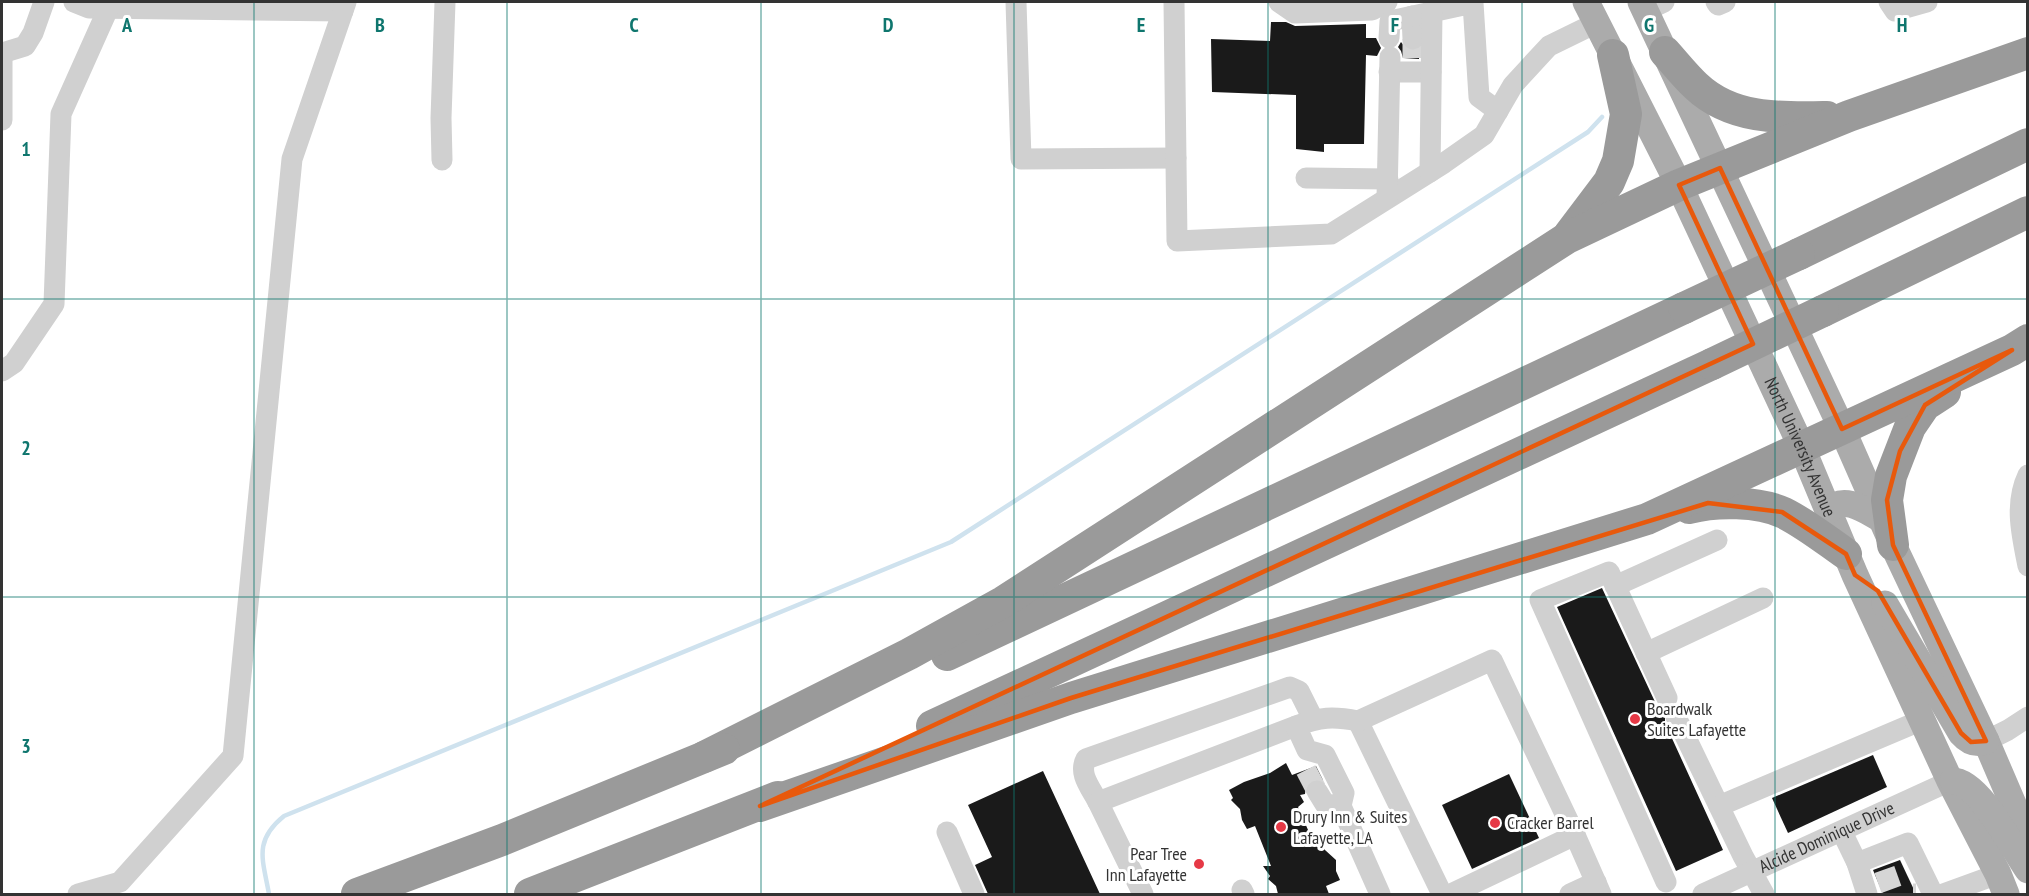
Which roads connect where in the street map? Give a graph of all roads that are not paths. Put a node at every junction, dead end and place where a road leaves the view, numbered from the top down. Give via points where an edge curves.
1 (44, 2) edge
2 (74, 2) edge
3 (445, 2) edge
4 (1016, 2) edge
5 (1173, 2) edge
6 (1337, 2) edge
7 (1387, 2) edge
8 (1716, 2) edge
9 (1725, 2) edge
10 (1889, 2) edge
11 (1927, 2) edge
12 (1459, 4) edge
13 (1650, 5) edge
14 (345, 6) edge
15 (1296, 6) edge
16 (108, 9) junction
17 (1591, 12) edge
18 (1422, 14) junction
19 (1665, 52) junction
20 (2, 53) edge
21 (2028, 53) edge
22 (1613, 55) junction
23 (1389, 56) junction
24 (2, 58) edge
25 (1417, 61) junction
26 (1498, 111) junction
27 (1849, 116) junction
28 (2, 120) edge
29 (2028, 144) edge
30 (1176, 158) junction
31 (442, 160) dead end
32 (1720, 168) junction
33 (1430, 172) junction
34 (1306, 178) dead end
35 (1679, 185) junction
36 (1388, 189) junction
37 (2028, 212) edge
38 (1567, 238) junction
39 (2020, 345) edge
40 (2, 371) edge
41 (1842, 429) junction
42 (1802, 448) junction
43 (2028, 475) edge
44 (1828, 511) junction
45 (1647, 519) junction
46 (1887, 532) junction
47 (1717, 540) dead end
48 (2025, 542) edge
49 (1850, 564) junction
50 (2028, 566) edge
51 (1615, 586) junction
52 (1763, 598) dead end
53 (1646, 653) junction
54 (2028, 717) edge
55 (1358, 720) junction
56 (1922, 720) junction
57 (1304, 722) junction
58 (1986, 741) junction
59 (704, 757) junction
60 (1950, 781) junction
61 (1317, 791) tunnel mouth
62 (1098, 802) junction
63 (760, 806) junction
64 (1341, 806) junction
65 (1719, 806) junction
66 (947, 832) dead end
67 (1842, 832) junction
68 (1575, 835) junction
69 (2027, 838) edge
70 (1857, 863) junction
71 (2028, 870) edge
72 (1753, 872) junction
73 (1666, 882) dead end
74 (2002, 884) edge
75 (1598, 888) edge
76 (1870, 889) edge
77 (1931, 893) edge
78 (78, 894) edge
79 (357, 894) edge
80 (530, 894) edge
81 (974, 894) edge
82 (1143, 894) edge
83 (1380, 894) edge
84 (1442, 894) edge
85 (1451, 894) edge
86 (1570, 894) edge
87 (1703, 894) edge
88 (1764, 894) edge

1 - 20 street via 26,46
2 - 16 street
3 - 31 street
4 - 30 street via 1022,159
5 - 30 street
6 - 15 street
7 - 15 street via 1372,10
8 - 9 street
10 - 11 street via 1894,11
12 - 18 street
12 - 26 street via 1473,3 1479,97
13 - 19 main road
14 - 16 street
14 - 78 street via 292,159 233,756 120,882
16 - 40 street via 61,114 54,303 14,363
17 - 22 main road, North University Avenue
17 - 26 street via 1549,46 1513,85
18 - 23 street via 1390,21
18 - 25 street
18 - 25 street
19 - 27 highway via 1697,87 1720,103 1751,114 1779,118
19 - 32 main road
21 - 27 highway
22 - 35 main road, North University Avenue
22 - 38 highway via 1626,114 1618,161 1609,182
23 - 25 street
23 - 36 street
24 - 28 street
25 - 33 street
26 - 33 street via 1484,135
27 - 32 highway
29 - 59 highway, bridge via 934,661
30 - 36 street via 1177,241 1331,234
32 - 35 highway
32 - 41 main road
33 - 36 street
34 - 36 street
35 - 38 highway
35 - 42 main road, North University Avenue
37 - 63 highway, bridge via 1712,364
38 - 59 highway via 1003,602
39 - 41 highway
39 - 46 highway via 1924,405 1910,427 1889,484
41 - 42 highway
41 - 46 main road
42 - 44 main road, North University Avenue
42 - 45 highway
43 - 48 street via 2020,512
44 - 46 main road via 1845,503 1854,505
44 - 49 main road, North University Avenue
45 - 49 highway via 1708,503 1760,507 1791,517
45 - 63 highway via 1071,698
46 - 58 main road
47 - 51 street
48 - 50 street
49 - 56 main road, North University Avenue
49 - 58 main road via 1878,591 1961,733 1971,742
51 - 53 street
51 - 73 street via 1609,572 1540,600
52 - 53 street
53 - 65 street
54 - 58 street
55 - 57 street via 1335,716
55 - 68 street via 1492,660
55 - 84 street
56 - 60 main road, North University Avenue
56 - 65 street
57 - 62 street
57 - 62 street via 1299,691 1290,687 1086,759 1082,773
57 - 64 street via 1307,760 1325,755 1344,793
58 - 69 main road
59 - 79 highway via 502,840
60 - 67 street, Alcide Dominique Drive
60 - 71 main road via 1969,787 1982,800
60 - 74 main road, North University Avenue
61 - 64 street via 1325,804
62 - 82 street
63 - 80 highway
64 - 83 street
65 - 72 street
66 - 81 street
67 - 70 street
67 - 72 street, Alcide Dominique Drive
68 - 75 street
68 - 85 street
70 - 76 street
70 - 77 street via 1908,843 1913,870
72 - 87 street, Alcide Dominique Drive
72 - 88 street
74 - 77 street
75 - 86 street

